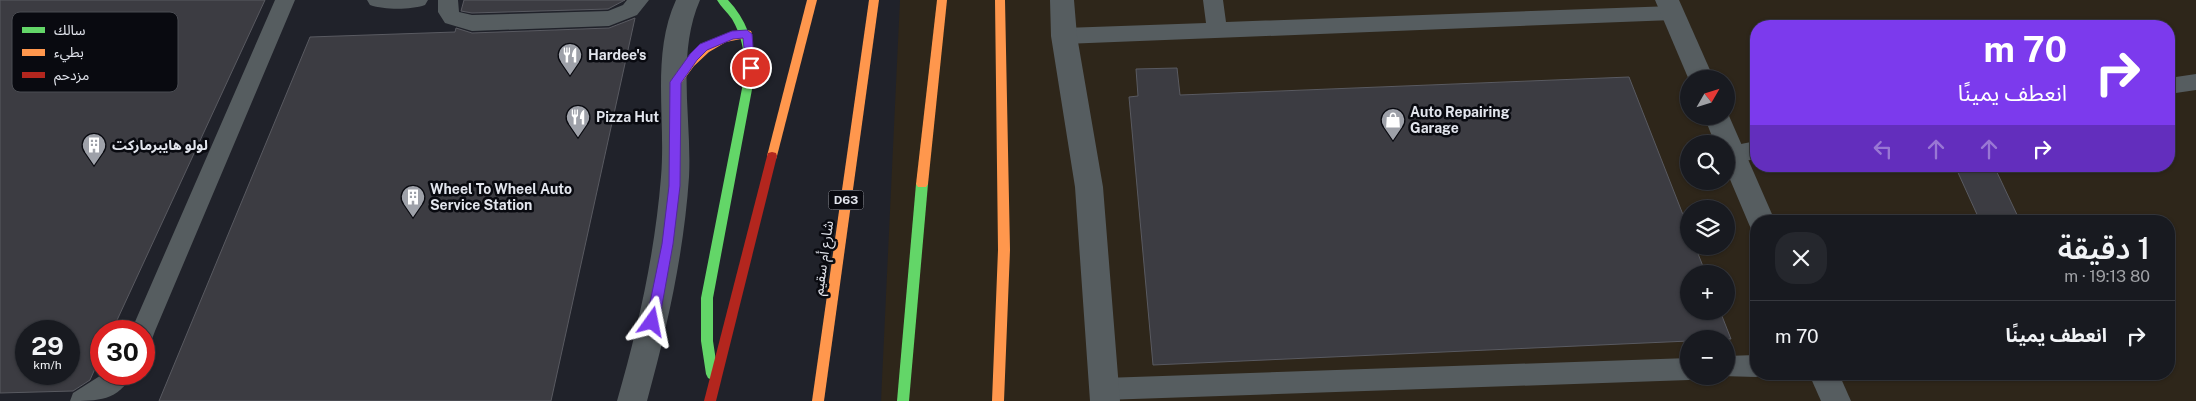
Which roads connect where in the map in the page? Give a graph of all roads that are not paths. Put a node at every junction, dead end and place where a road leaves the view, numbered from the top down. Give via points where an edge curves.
1 (284, 0) edge
2 (378, 0) edge
3 (418, 0) edge
4 (448, 0) edge
5 (639, 0) edge
6 (688, 0) edge
7 (722, 0) edge
8 (812, 0) edge
9 (874, 0) edge
10 (942, 0) edge
11 (1000, 0) edge
12 (1062, 0) edge
13 (1213, 0) edge
14 (1670, 6) edge
15 (1217, 30) junction
16 (747, 34) junction
17 (1064, 36) junction
18 (1697, 70) edge
19 (676, 82) junction
20 (2196, 82) edge
21 (2175, 85) edge
22 (1724, 125) edge
23 (1745, 152) edge
24 (1760, 215) edge
25 (148, 320) edge
26 (1750, 366) edge
27 (1735, 367) edge
28 (1680, 369) edge
29 (1827, 380) edge
30 (715, 384) junction
31 (108, 385) edge
32 (1104, 395) edge
33 (82, 401) edge
34 (632, 401) edge
35 (710, 401) edge
36 (818, 401) edge
37 (903, 401) edge
38 (998, 401) edge
39 (1836, 401) edge

1 - 25 lane
2 - 3 lane
4 - 5 lane via 448,12 452,18 472,23 609,18 630,10
6 - 19 street via 676,36
7 - 16 main road via 732,9
8 - 30 main road
9 - 36 main road, شارع أم سقيم / D63
10 - 37 main road
11 - 38 main road via 1006,212
12 - 17 street
13 - 15 lane
14 - 15 lane
14 - 18 street
15 - 17 lane
16 - 19 main road via 732,35 704,47
16 - 30 main road via 751,68 707,298 706,341
17 - 32 street via 1089,188
19 - 34 street via 674,186 668,244
20 - 21 lane
22 - 23 street
23 - 24 street
26 - 27 lane
28 - 32 lane
29 - 39 street
30 - 35 main road
31 - 33 lane

